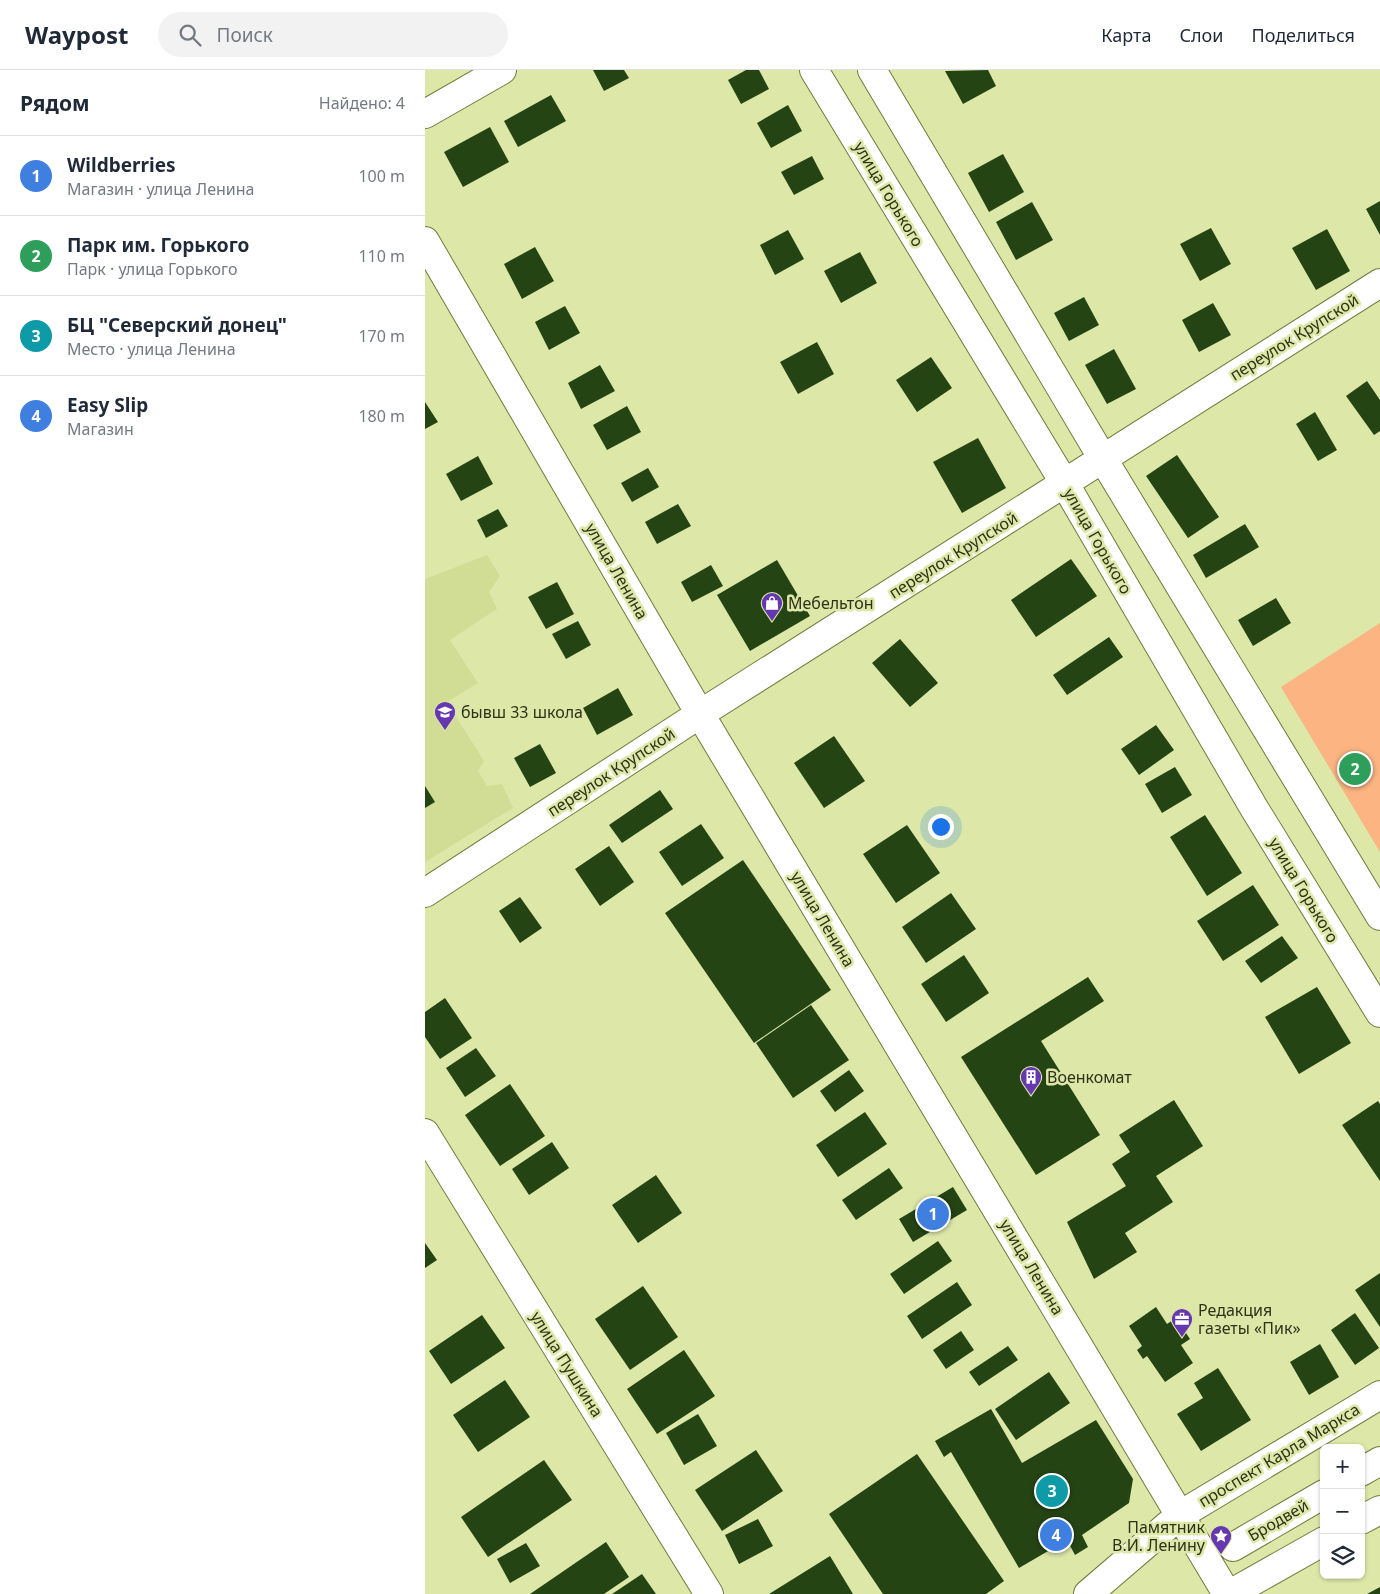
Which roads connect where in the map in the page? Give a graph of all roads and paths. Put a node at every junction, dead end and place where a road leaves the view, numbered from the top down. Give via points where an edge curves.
1 (502, 70) edge
2 (814, 70) edge
3 (872, 70) edge
4 (425, 114) edge
5 (425, 241) edge
6 (1380, 283) edge
7 (1103, 459) junction
8 (1065, 484) junction
9 (700, 714) junction
10 (425, 893) edge
11 (1380, 916) edge
12 (1380, 1013) edge
13 (425, 1133) edge
14 (1380, 1395) edge
15 (1380, 1461) edge
16 (1365, 1470) edge
17 (1320, 1496) edge
18 (1380, 1510) edge
19 (1180, 1515) junction
20 (1365, 1518) edge
21 (1320, 1543) edge
22 (1233, 1547) dead end
23 (709, 1594) edge
24 (1088, 1594) edge
25 (1228, 1594) edge

1 - 4 street
2 - 8 street, улица Горького
3 - 7 street
5 - 9 street, улица Ленина
6 - 7 street, переулок Крупской
7 - 8 street, переулок Крупской
7 - 11 street
8 - 9 street, переулок Крупской
8 - 12 street, улица Горького via 1254,808
9 - 10 street, переулок Крупской
9 - 19 street, улица Ленина
13 - 23 street, улица Пушкина
14 - 19 street, проспект Карла Маркса
15 - 16 street
17 - 22 street, Бродвей
18 - 20 street
19 - 24 street, проспект Карла Маркса
19 - 25 street, улица Ленина
21 - 25 street

